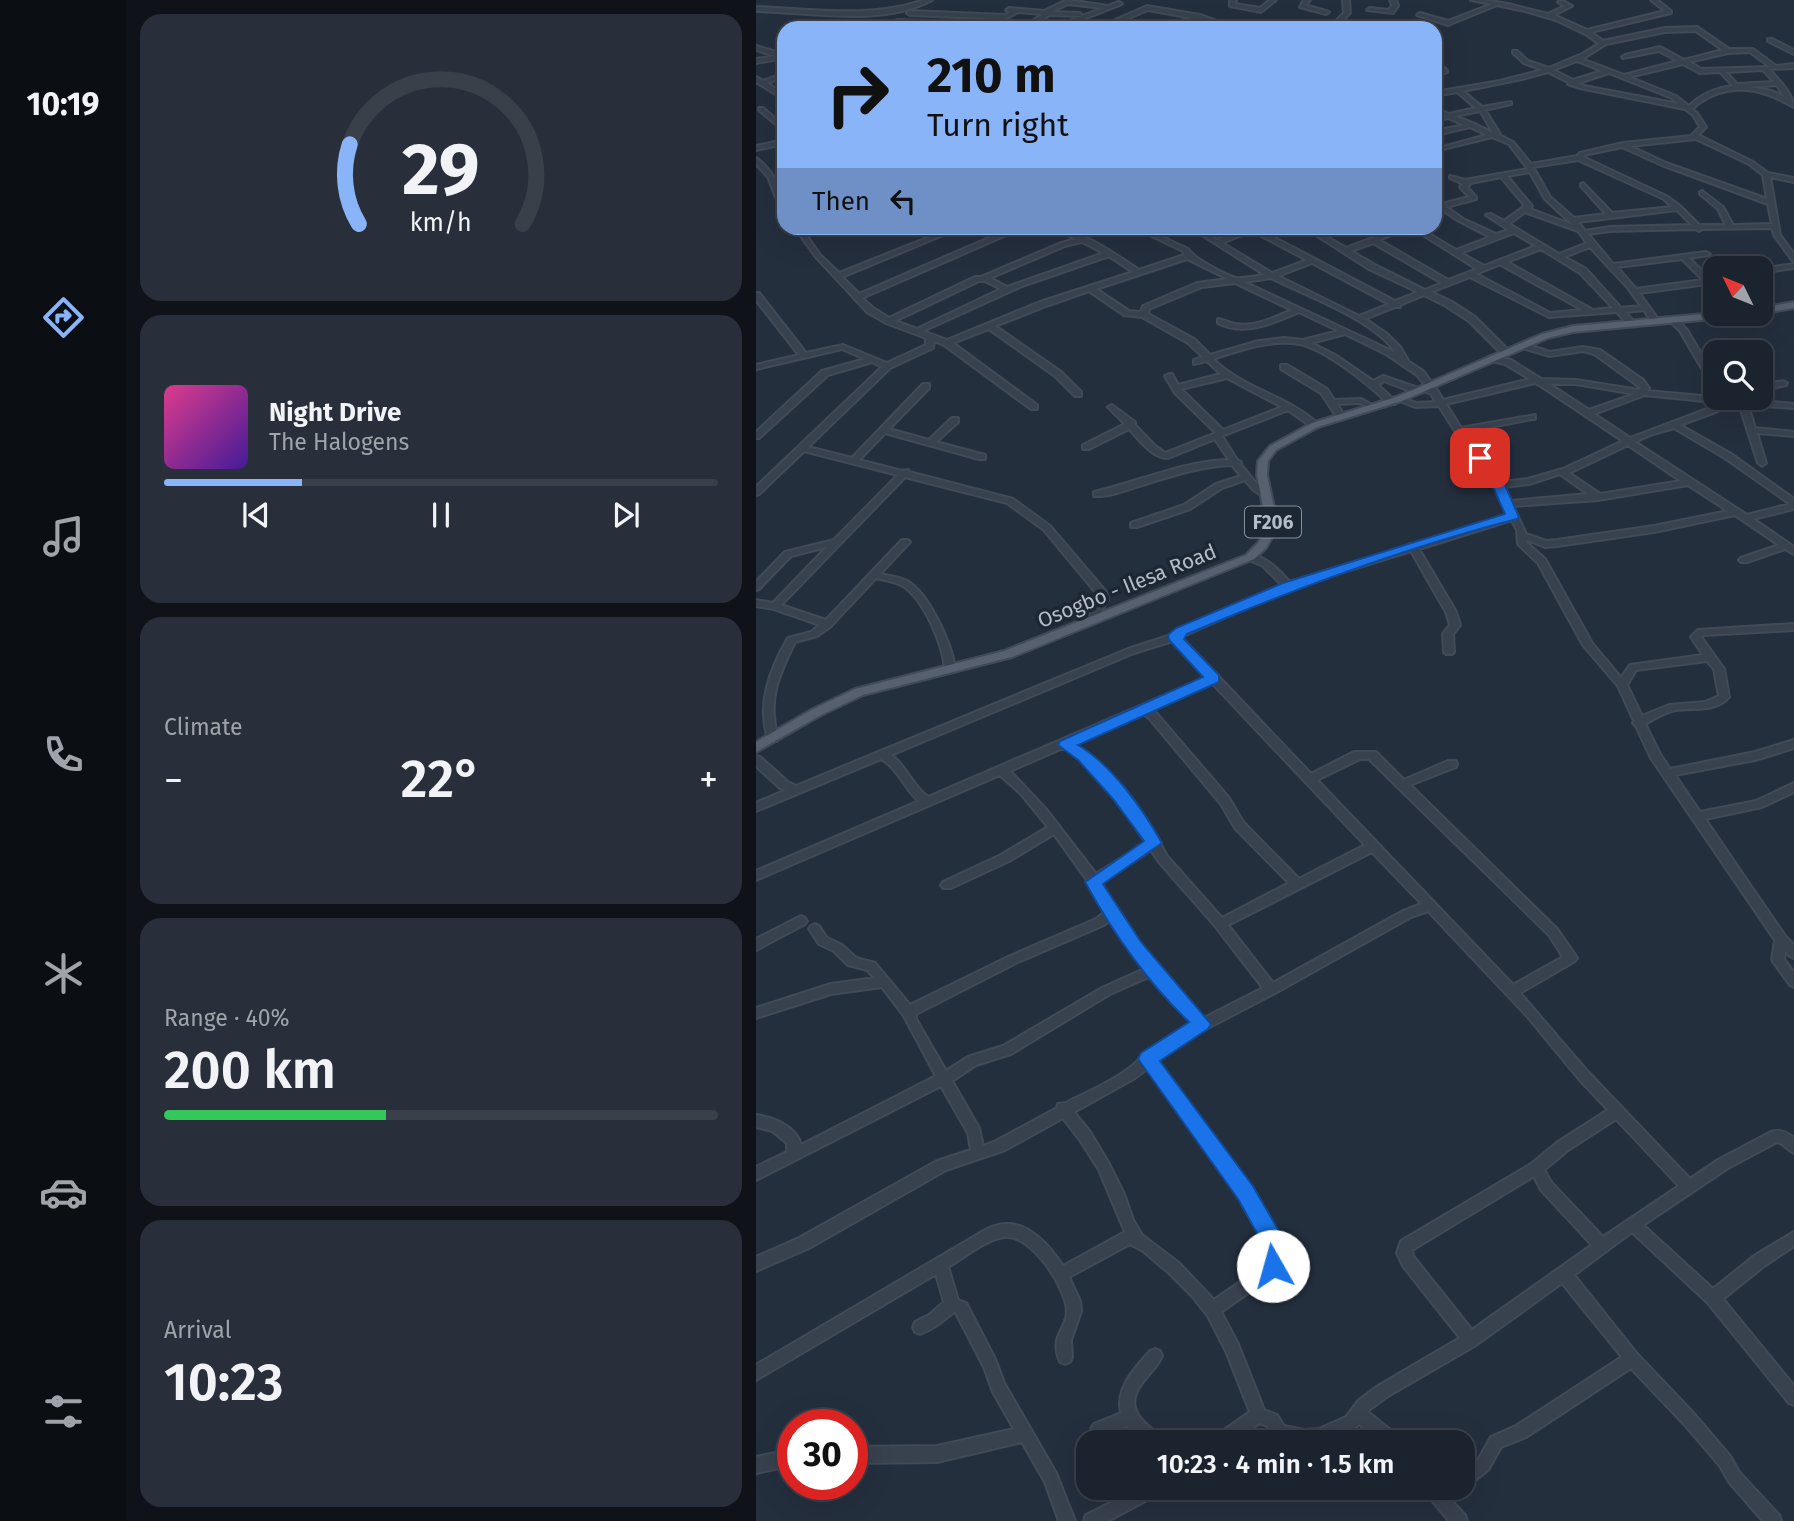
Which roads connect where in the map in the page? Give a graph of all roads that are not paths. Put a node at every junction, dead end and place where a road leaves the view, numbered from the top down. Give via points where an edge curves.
1 (929, 0) edge
2 (1233, 0) edge
3 (1273, 0) edge
4 (1307, 0) edge
5 (1346, 0) edge
6 (1392, 0) edge
7 (1474, 0) edge
8 (1654, 0) edge
9 (1071, 1) edge
10 (1561, 2) dead end
11 (1119, 4) dead end
12 (1498, 4) junction
13 (915, 6) junction
14 (1109, 7) junction
15 (756, 9) edge
16 (987, 10) dead end
17 (1370, 10) dead end
18 (1326, 12) dead end
19 (910, 13) junction
20 (1046, 13) junction
21 (1420, 15) dead end
22 (1658, 15) junction
23 (980, 16) junction
24 (1085, 16) junction
25 (1548, 16) junction
26 (1198, 17) junction
27 (898, 21) edge
28 (973, 21) edge
29 (1035, 21) edge
30 (1075, 21) edge
31 (1118, 21) edge
32 (1185, 21) edge
33 (1211, 21) edge
34 (1339, 21) edge
35 (1441, 21) edge
36 (1442, 21) edge
37 (1678, 29) junction
38 (1586, 32) junction
39 (1626, 39) junction
40 (1770, 40) dead end
41 (1602, 43) junction
42 (756, 48) edge
43 (1646, 50) junction
44 (1728, 51) junction
45 (1515, 52) dead end
46 (1794, 52) edge
47 (777, 54) edge
48 (777, 57) edge
49 (1625, 57) dead end
50 (1578, 59) junction
51 (756, 61) edge
52 (1682, 62) junction
53 (1794, 66) edge
54 (1765, 68) junction
55 (1775, 68) junction
56 (1548, 70) junction
57 (1721, 70) junction
58 (1607, 71) junction
59 (777, 77) edge
60 (1622, 77) junction
61 (759, 81) edge
62 (1570, 83) junction
63 (1779, 83) junction
64 (1735, 86) junction
65 (1458, 90) junction
66 (777, 93) edge
67 (1442, 93) edge
68 (1509, 103) dead end
69 (1792, 103) edge
70 (1690, 108) junction
71 (761, 109) dead end
72 (1482, 110) junction
73 (1442, 113) edge
74 (1451, 116) junction
75 (1442, 118) edge
76 (777, 123) edge
77 (1473, 125) junction
78 (1442, 132) edge
79 (1497, 134) junction
80 (1694, 136) junction
81 (777, 144) edge
82 (1623, 145) junction
83 (756, 148) edge
84 (1442, 149) edge
85 (1579, 158) junction
86 (756, 160) edge
87 (1531, 168) junction
88 (1766, 174) junction
89 (1501, 175) junction
90 (1452, 177) dead end
91 (1794, 180) edge
92 (1468, 182) junction
93 (1583, 186) dead end
94 (777, 190) edge
95 (1702, 193) dead end
96 (1442, 203) edge
97 (1552, 203) junction
98 (1771, 203) junction
99 (1442, 206) edge
100 (1678, 207) junction
101 (1529, 211) junction
102 (1489, 215) dead end
103 (1610, 215) junction
104 (1573, 220) junction
105 (1504, 224) junction
106 (1774, 226) junction
107 (1731, 228) junction
108 (1699, 229) junction
109 (1514, 230) junction
110 (1582, 231) junction
111 (803, 235) edge
112 (940, 235) edge
113 (1000, 235) edge
114 (1071, 235) edge
115 (1153, 235) edge
116 (1206, 235) edge
117 (1235, 235) edge
118 (1265, 235) edge
119 (1320, 235) edge
120 (1387, 235) edge
121 (1428, 235) edge
122 (1494, 236) junction
123 (1082, 240) junction
124 (1374, 240) junction
125 (1217, 242) junction
126 (1592, 244) junction
127 (1542, 246) junction
128 (1348, 250) junction
129 (1456, 252) junction
130 (1109, 254) junction
131 (1706, 254) dead end
132 (1188, 256) junction
133 (1560, 256) junction
134 (1684, 257) junction
135 (1794, 259) edge
136 (1311, 261) junction
137 (1504, 263) junction
138 (1612, 266) junction
139 (1794, 266) edge
140 (1773, 269) edge
141 (1483, 270) junction
142 (1137, 272) junction
143 (1703, 273) edge
144 (838, 276) junction
145 (1272, 276) junction
146 (1473, 276) junction
147 (982, 279) junction
148 (1236, 280) junction
149 (1703, 282) edge
150 (1448, 283) junction
151 (1006, 289) junction
152 (1091, 289) junction
153 (1635, 291) junction
154 (1422, 293) junction
155 (756, 295) edge
156 (858, 297) junction
157 (1397, 305) junction
158 (1793, 306) edge
159 (1618, 307) junction
160 (1646, 308) junction
161 (1773, 309) edge
162 (1298, 310) junction
163 (1590, 311) junction
164 (1144, 315) junction
165 (1703, 317) edge
166 (1360, 318) junction
167 (1674, 320) junction
168 (890, 321) junction
169 (1221, 321) dead end
170 (1656, 322) junction
171 (1632, 324) junction
172 (990, 327) junction
173 (918, 331) junction
174 (1345, 331) junction
175 (930, 336) junction
176 (1304, 342) junction
177 (947, 343) junction
178 (1522, 345) junction
179 (1505, 352) junction
180 (804, 356) junction
181 (1209, 358) junction
182 (1491, 358) junction
183 (1404, 359) junction
184 (872, 360) junction
185 (1197, 362) dead end
186 (1703, 364) edge
187 (887, 366) junction
188 (1284, 367) dead end
189 (756, 368) edge
190 (1228, 375) junction
191 (1169, 376) dead end
192 (1537, 380) junction
193 (1783, 383) dead end
194 (1374, 384) junction
195 (926, 386) dead end
196 (1773, 386) edge
197 (1176, 387) junction
198 (1424, 388) junction
199 (1643, 392) junction
200 (1078, 394) dead end
201 (1703, 397) edge
202 (1395, 400) junction
203 (1332, 402) junction
204 (1442, 403) junction
205 (1773, 403) edge
206 (1794, 406) edge
207 (1034, 407) dead end
208 (1112, 407) dead end
209 (1372, 407) junction
210 (1287, 408) junction
211 (1712, 410) edge
212 (1748, 410) edge
213 (1589, 413) junction
214 (1341, 417) junction
215 (1532, 417) dead end
216 (955, 421) dead end
217 (1132, 424) junction
218 (1315, 425) junction
219 (1671, 425) junction
220 (883, 430) junction
221 (1751, 430) junction
222 (1459, 431) junction
223 (1218, 434) junction
224 (1794, 434) edge
225 (756, 436) edge
226 (1632, 440) junction
227 (930, 443) junction
228 (1086, 446) dead end
229 (804, 448) junction
230 (1165, 456) junction
231 (982, 457) dead end
232 (854, 460) junction
233 (1237, 462) junction
234 (1762, 463) dead end
235 (905, 472) junction
236 (1564, 472) junction
237 (1178, 473) junction
238 (1246, 477) junction
239 (1689, 482) junction
240 (1498, 485) junction
241 (756, 492) edge
242 (1097, 494) dead end
243 (1595, 496) junction
244 (1267, 499) junction
245 (1507, 504) junction
246 (1794, 504) edge
247 (1735, 512) junction
248 (1513, 517) junction
249 (1746, 518) junction
250 (1257, 519) dead end
251 (1133, 524) dead end
252 (1521, 535) junction
253 (838, 542) junction
254 (905, 542) dead end
255 (1413, 546) junction
256 (1790, 548) edge
257 (1250, 557) junction
258 (1744, 560) dead end
259 (874, 575) junction
260 (1288, 586) junction
261 (756, 587) edge
262 (756, 603) edge
263 (775, 606) junction
264 (1096, 617) junction
265 (828, 623) junction
266 (1794, 627) edge
267 (1173, 638) junction
268 (1450, 652) dead end
269 (1710, 657) junction
270 (950, 669) junction
271 (1213, 678) junction
272 (1622, 685) junction
273 (1144, 710) junction
274 (1638, 723) junction
275 (772, 738) junction
276 (1794, 744) edge
277 (1066, 745) junction
278 (756, 748) edge
279 (882, 755) junction
280 (756, 760) edge
281 (1452, 764) dead end
282 (1003, 771) junction
283 (1668, 773) junction
284 (1309, 780) junction
285 (1403, 784) junction
286 (1794, 787) edge
287 (787, 790) junction
288 (926, 801) junction
289 (756, 807) edge
290 (1697, 817) junction
291 (1054, 829) junction
292 (1154, 843) junction
293 (1371, 847) junction
294 (756, 876) edge
295 (1093, 882) junction
296 (1297, 884) junction
297 (947, 885) dead end
298 (1430, 906) junction
299 (1113, 912) junction
300 (801, 921) dead end
301 (1220, 924) junction
302 (815, 929) dead end
303 (1781, 939) junction
304 (756, 945) edge
305 (1794, 953) edge
306 (1153, 970) junction
307 (885, 982) junction
308 (1794, 982) edge
309 (1271, 990) junction
310 (1511, 992) junction
311 (756, 1013) edge
312 (909, 1014) junction
313 (1202, 1024) junction
314 (1147, 1059) junction
315 (945, 1078) junction
316 (1063, 1108) junction
317 (1617, 1111) junction
318 (756, 1121) edge
319 (1794, 1147) edge
320 (978, 1151) junction
321 (794, 1155) junction
322 (1536, 1168) junction
323 (756, 1174) edge
324 (1689, 1187) junction
325 (1633, 1224) junction
326 (1136, 1237) junction
327 (1794, 1238) edge
328 (1602, 1246) junction
329 (756, 1264) edge
330 (940, 1264) junction
331 (1060, 1275) junction
332 (1565, 1275) junction
333 (1713, 1298) junction
334 (952, 1304) junction
335 (1212, 1310) junction
336 (920, 1327) dead end
337 (1471, 1340) junction
338 (1155, 1356) dead end
339 (1065, 1357) dead end
340 (1632, 1359) junction
341 (756, 1373) edge
342 (1788, 1381) edge
343 (1794, 1398) edge
344 (1259, 1415) junction
345 (1359, 1415) junction
346 (1130, 1417) junction
347 (1099, 1429) dead end
348 (1142, 1430) edge
349 (1237, 1430) edge
350 (1276, 1430) edge
351 (1331, 1430) edge
352 (1378, 1430) edge
353 (1023, 1434) junction
354 (868, 1455) edge
355 (777, 1460) edge
356 (756, 1465) edge
357 (1475, 1471) edge
358 (1132, 1500) edge
359 (1441, 1500) edge
360 (1067, 1521) edge
361 (1093, 1521) edge
362 (1459, 1521) edge
363 (1773, 1521) edge

1 - 13 street
2 - 3 street via 1232,5 1261,10
4 - 18 street via 1302,6
5 - 34 street via 1347,13
6 - 17 street via 1391,12
7 - 12 street
8 - 22 street via 1670,10
9 - 14 street
9 - 20 street
10 - 25 street via 1569,6
11 - 14 street
12 - 25 street
12 - 36 street
13 - 15 street via 863,14
13 - 19 street
14 - 24 street
16 - 23 street
19 - 23 street
19 - 27 street
20 - 23 street via 1012,11 1005,18
20 - 24 street
20 - 29 street
21 - 35 street
22 - 37 street
22 - 38 street
23 - 28 street
24 - 30 street
25 - 38 street
26 - 31 street via 1147,8
26 - 32 street
26 - 33 street
37 - 39 street
37 - 44 street via 1701,30
38 - 41 street
39 - 41 street
39 - 43 street
40 - 46 street
41 - 50 street
42 - 47 street
43 - 49 street
43 - 52 street via 1663,50
44 - 52 street
44 - 55 street via 1751,50
45 - 56 street
48 - 51 street
50 - 56 street
50 - 58 street
52 - 57 street via 1700,71
52 - 60 street
53 - 55 street
54 - 55 street
54 - 57 street
54 - 63 street
56 - 62 street
56 - 65 street
57 - 64 street
58 - 60 street
58 - 62 street
59 - 61 street
60 - 70 street via 1666,92
61 - 66 street
62 - 70 street
63 - 64 street
63 - 69 street
64 - 69 street
64 - 70 street via 1701,96
65 - 67 street
65 - 72 street
68 - 72 street
70 - 80 street via 1703,125
71 - 76 street
72 - 74 street
72 - 79 street
73 - 74 street
74 - 75 street
74 - 77 street
77 - 78 street
77 - 79 street
79 - 84 street
79 - 87 street via 1511,143
80 - 82 street
80 - 88 street
81 - 83 street
82 - 85 street
82 - 98 street
85 - 87 street
85 - 100 street
86 - 94 street
87 - 89 street
87 - 97 street
88 - 91 street
88 - 98 street
89 - 92 street
89 - 101 street via 1528,203
90 - 92 street
92 - 96 street via 1463,187 1474,198
93 - 103 street
95 - 107 street via 1721,208
97 - 101 street
97 - 104 street
98 - 106 street
99 - 122 street
100 - 103 street
100 - 108 street
101 - 105 street
101 - 110 street
102 - 105 street
103 - 104 street
104 - 110 street
105 - 109 street
106 - 107 street
106 - 135 street via 1780,243
107 - 108 street
108 - 110 street
109 - 122 street
109 - 127 street
110 - 126 street
111 - 144 street
112 - 144 street
113 - 156 street
114 - 123 street
115 - 132 street via 1186,250
116 - 125 street
117 - 125 street
118 - 136 street
119 - 128 street
120 - 124 street
121 - 129 street
122 - 129 street
123 - 130 street
123 - 147 street
124 - 128 street
124 - 150 street
125 - 145 street
126 - 133 street
126 - 138 street
127 - 133 street
127 - 137 street
128 - 154 street
129 - 141 street
130 - 142 street
130 - 151 street
131 - 134 street
132 - 142 street
132 - 148 street
133 - 159 street via 1592,278
134 - 138 street
134 - 143 street
136 - 145 street
136 - 157 street
137 - 141 street
137 - 163 street
138 - 153 street
139 - 140 street
141 - 146 street
142 - 152 street
144 - 156 street
145 - 148 street
145 - 166 street
146 - 150 street
146 - 163 street via 1546,314
147 - 151 street
147 - 168 street
148 - 162 street
148 - 164 street via 1193,287 1146,308
149 - 153 street
150 - 154 street
151 - 173 street
152 - 164 street via 1127,313
152 - 172 street
153 - 160 street
154 - 157 street
154 - 179 street via 1472,319
155 - 180 street
156 - 168 street
157 - 166 street
158 - 161 main road
159 - 160 street
159 - 163 street
159 - 171 street
160 - 170 street
162 - 169 street via 1249,326 1230,327
162 - 174 street
164 - 181 street via 1191,341
165 - 167 main road, Osogbo - Ilesa Road / F206
166 - 183 street
167 - 170 main road, Osogbo - Ilesa Road / F206
167 - 186 street
168 - 173 street
170 - 171 main road, Osogbo - Ilesa Road / F206
171 - 178 main road, Osogbo - Ilesa Road / F206 via 1573,329
172 - 177 street
172 - 200 street via 1058,374
173 - 175 street
174 - 176 street
174 - 183 street
175 - 177 street
175 - 187 street via 930,346
176 - 181 street via 1262,343
176 - 194 street
177 - 207 street
178 - 179 main road, Osogbo - Ilesa Road / F206
178 - 199 street via 1550,354 1583,349 1597,352 1640,382 1646,388
179 - 182 main road, Osogbo - Ilesa Road / F206
180 - 184 street via 843,347
180 - 189 street
181 - 185 street
181 - 190 street
182 - 192 street via 1508,362
182 - 198 main road, Osogbo - Ilesa Road / F206
183 - 198 street via 1413,359
184 - 187 street
184 - 225 street via 825,373
187 - 229 street
188 - 203 street via 1324,391
190 - 197 street
190 - 210 street
191 - 197 street
192 - 199 street
192 - 204 street
192 - 213 street
193 - 196 street
194 - 198 street via 1383,378
194 - 202 street
195 - 220 street
197 - 223 street
198 - 202 main road, Osogbo - Ilesa Road / F206
198 - 204 street
199 - 201 street
199 - 213 street
202 - 204 street via 1421,406
202 - 209 main road, Osogbo - Ilesa Road / F206
203 - 209 street via 1361,401
203 - 214 street
204 - 222 street
205 - 206 street
208 - 217 street
209 - 214 main road, Osogbo - Ilesa Road / F206
210 - 218 street
210 - 223 street
211 - 219 street
212 - 221 street
213 - 226 street
214 - 218 main road, Osogbo - Ilesa Road / F206
215 - 222 street
216 - 227 street
217 - 228 street
217 - 230 street
218 - 244 main road, Osogbo - Ilesa Road / F206 via 1266,455 1262,466
219 - 226 street
219 - 246 street via 1711,446
220 - 227 street
220 - 232 street
221 - 224 street
221 - 234 street
222 - 240 street
223 - 230 street
223 - 233 street
226 - 236 street
226 - 239 street
227 - 231 street
229 - 232 street
229 - 241 street
230 - 237 street
232 - 235 street
233 - 237 street
233 - 238 street
235 - 253 street
235 - 264 street via 999,497 1036,518 1102,593
236 - 240 street
236 - 243 street
237 - 242 street
238 - 244 street
238 - 251 street via 1219,486 1187,507
239 - 243 street
239 - 247 street
240 - 245 street
243 - 245 street
244 - 250 street
244 - 257 main road, Osogbo - Ilesa Road / F206 via 1273,524 1270,536
245 - 248 street
246 - 249 street
247 - 249 street
247 - 252 street via 1557,543 1545,544
248 - 252 street
248 - 255 street
249 - 256 street
252 - 272 street via 1525,546 1542,561 1588,645
253 - 261 street via 788,554
253 - 263 street
254 - 259 street
255 - 260 street
255 - 268 street via 1451,612 1455,625 1448,634
256 - 258 street
257 - 260 street via 1266,564
257 - 264 main road, Osogbo - Ilesa Road / F206
259 - 265 street
259 - 270 street via 914,590 944,638
260 - 267 street
262 - 263 street
263 - 265 street
264 - 270 main road, Osogbo - Ilesa Road / F206 via 1008,654
265 - 275 street via 814,634 791,640 771,679
266 - 269 street via 1697,633
267 - 271 street
267 - 279 street via 1131,651
269 - 272 street via 1633,667
269 - 274 street via 1721,675 1721,701 1668,708
270 - 275 main road, Osogbo - Ilesa Road / F206 via 859,692
271 - 273 street
271 - 284 street
272 - 274 street
273 - 277 street
273 - 296 street via 1225,801 1239,825
274 - 283 street
275 - 278 main road, Osogbo - Ilesa Road / F206
276 - 283 street
277 - 282 street
277 - 292 street via 1084,756
279 - 287 street
279 - 288 street via 895,762 911,788
280 - 287 street
281 - 285 street
282 - 288 street
282 - 291 street
283 - 290 street
284 - 285 street via 1368,754
284 - 293 street
285 - 310 street via 1571,955
286 - 290 street via 1758,804
287 - 289 street
288 - 294 street
290 - 303 street
291 - 295 street
291 - 297 street
292 - 295 street
292 - 301 street
293 - 296 street
293 - 298 street
295 - 299 street
296 - 301 street
298 - 309 street via 1407,914
298 - 310 street
299 - 306 street
299 - 312 street via 918,1005
300 - 304 street
301 - 309 street
302 - 307 street via 823,941 852,962 870,966
303 - 305 street
303 - 308 street via 1778,960
306 - 313 street
306 - 315 street via 1106,991 1007,1050 972,1061
307 - 311 street via 831,989
307 - 312 street
309 - 313 street
310 - 317 street
312 - 315 street
313 - 314 street
314 - 316 street via 1130,1074
314 - 335 street via 1245,1192 1279,1252 1273,1266
315 - 320 street via 974,1132
315 - 321 street
316 - 320 street via 1000,1146
316 - 326 street via 1092,1142
317 - 322 street
317 - 324 street
318 - 321 street via 770,1121 787,1134 794,1141
319 - 324 street via 1776,1136
320 - 329 street
321 - 323 street
322 - 328 street via 1546,1186
322 - 337 street via 1404,1249 1408,1261
324 - 325 street
325 - 328 street
325 - 333 street
326 - 331 street
326 - 335 street
327 - 333 street
328 - 332 street
330 - 331 street via 1006,1230 1025,1235
330 - 334 street
330 - 341 street
331 - 339 street via 1074,1308 1063,1336
332 - 337 street
332 - 340 street
333 - 342 street
334 - 336 street
334 - 353 street via 961,1308
335 - 344 street
337 - 345 street via 1383,1391 1364,1405
338 - 346 street via 1130,1384
340 - 357 street via 1521,1432 1496,1442
340 - 363 street via 1690,1420
342 - 343 street
344 - 349 street
344 - 350 street via 1272,1420
345 - 351 street
345 - 352 street
346 - 347 street
346 - 348 street
353 - 354 street via 937,1454
353 - 360 street via 1051,1478
355 - 356 street
358 - 361 street
359 - 362 street

